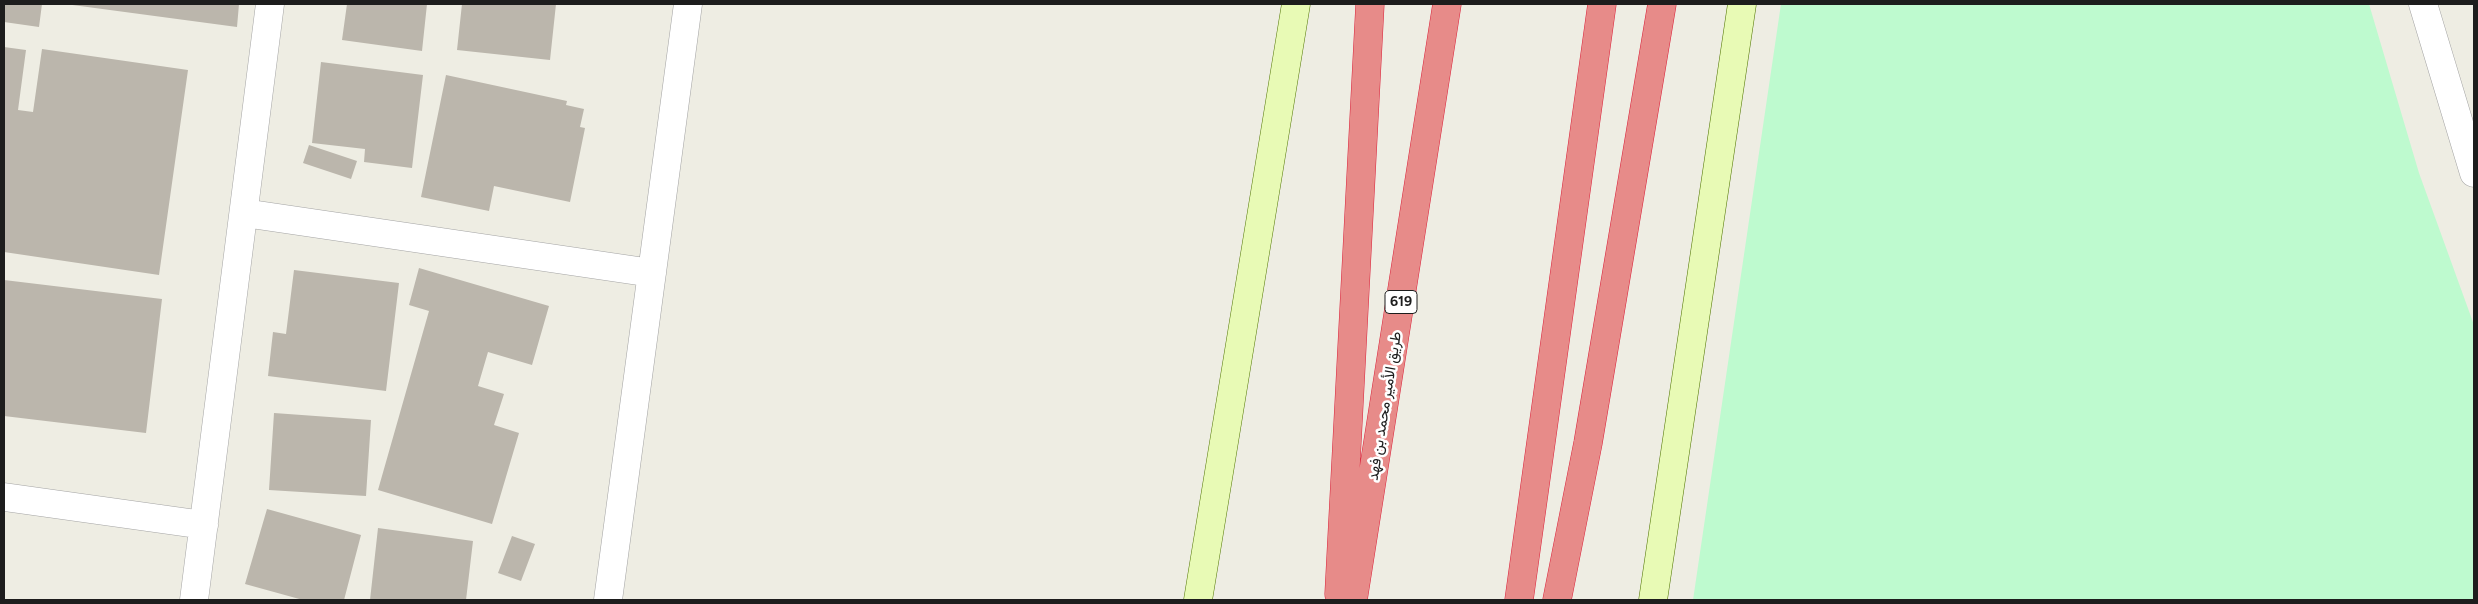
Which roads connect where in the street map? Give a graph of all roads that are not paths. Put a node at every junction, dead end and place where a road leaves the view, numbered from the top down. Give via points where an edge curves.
1 (270, 4) edge
2 (688, 4) edge
3 (1296, 4) edge
4 (1370, 4) edge
5 (1447, 4) edge
6 (1602, 4) edge
7 (1662, 4) edge
8 (1742, 4) edge
9 (2423, 4) edge
10 (2474, 173) edge
11 (244, 214) junction
12 (652, 273) junction
13 (4, 497) edge
14 (204, 525) junction
15 (194, 600) edge
16 (608, 600) edge
17 (1198, 600) edge
18 (1339, 600) edge
19 (1353, 600) edge
20 (1519, 600) edge
21 (1557, 600) edge
22 (1653, 600) edge

1 - 11 street
2 - 12 street
3 - 17 main road
4 - 18 highway
5 - 19 highway, طريق الأمير محمد بن فهد / 619
6 - 20 highway
7 - 21 highway via 1588,443
8 - 22 main road
9 - 10 street
11 - 12 street
11 - 14 street
12 - 16 street
13 - 14 street
14 - 15 street

